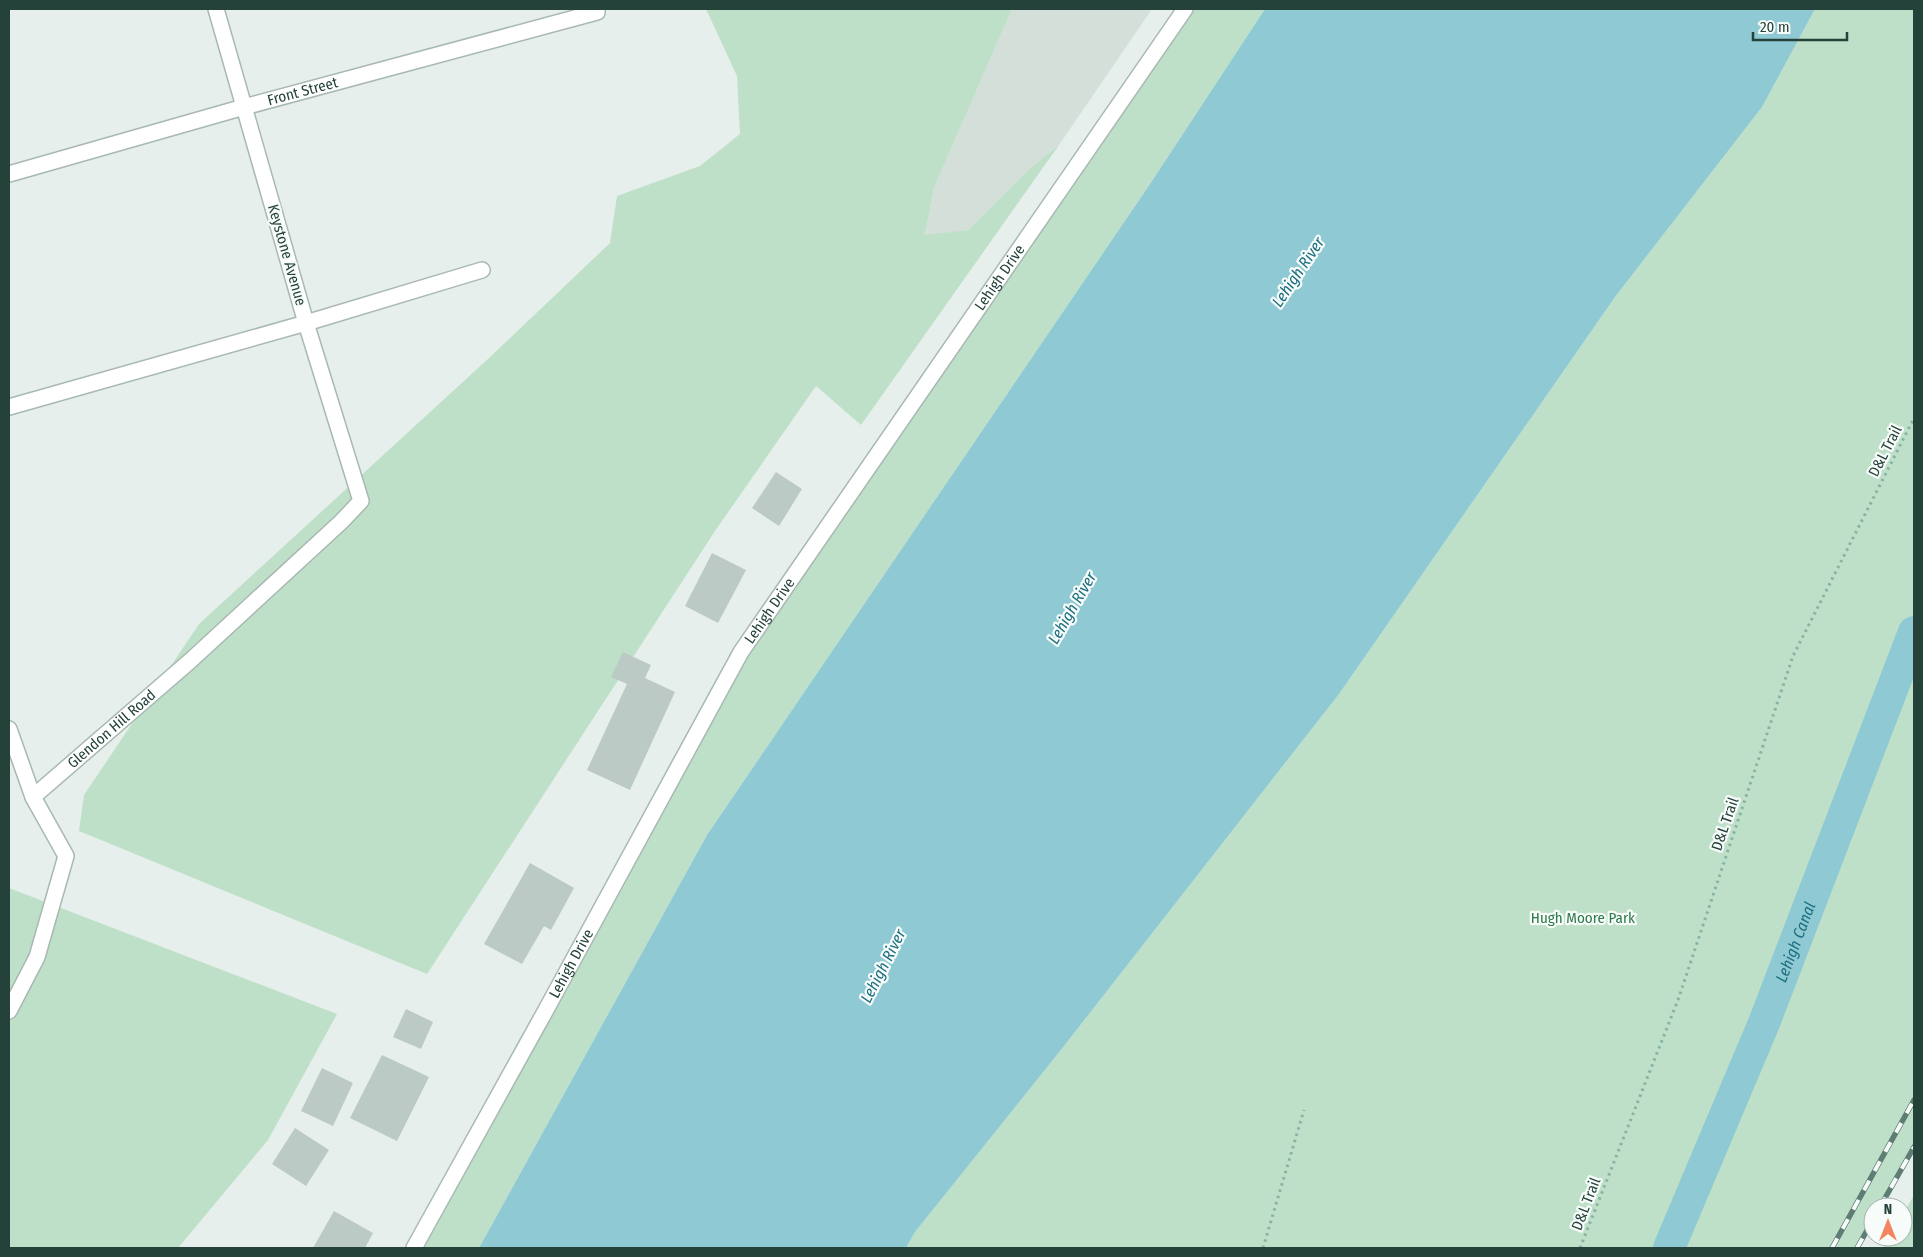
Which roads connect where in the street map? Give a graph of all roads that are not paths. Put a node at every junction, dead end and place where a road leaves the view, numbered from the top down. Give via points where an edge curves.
1 (216, 9) edge
2 (1185, 9) edge
3 (597, 10) edge
4 (244, 107) junction
5 (9, 174) edge
6 (482, 270) dead end
7 (306, 323) junction
8 (9, 407) edge
9 (361, 500) joint
10 (9, 729) edge
11 (33, 797) junction
12 (9, 1011) edge
13 (414, 1248) edge

1 - 4 street, Keystone Avenue
2 - 13 street, Lehigh Drive via 741,652
3 - 4 street, Front Street
4 - 5 street, Front Street
4 - 7 street, Keystone Avenue
6 - 7 street
7 - 8 street
7 - 9 street, Keystone Avenue
9 - 11 street, Glendon Hill Road via 190,661
10 - 11 street
11 - 12 street via 66,856 37,957

